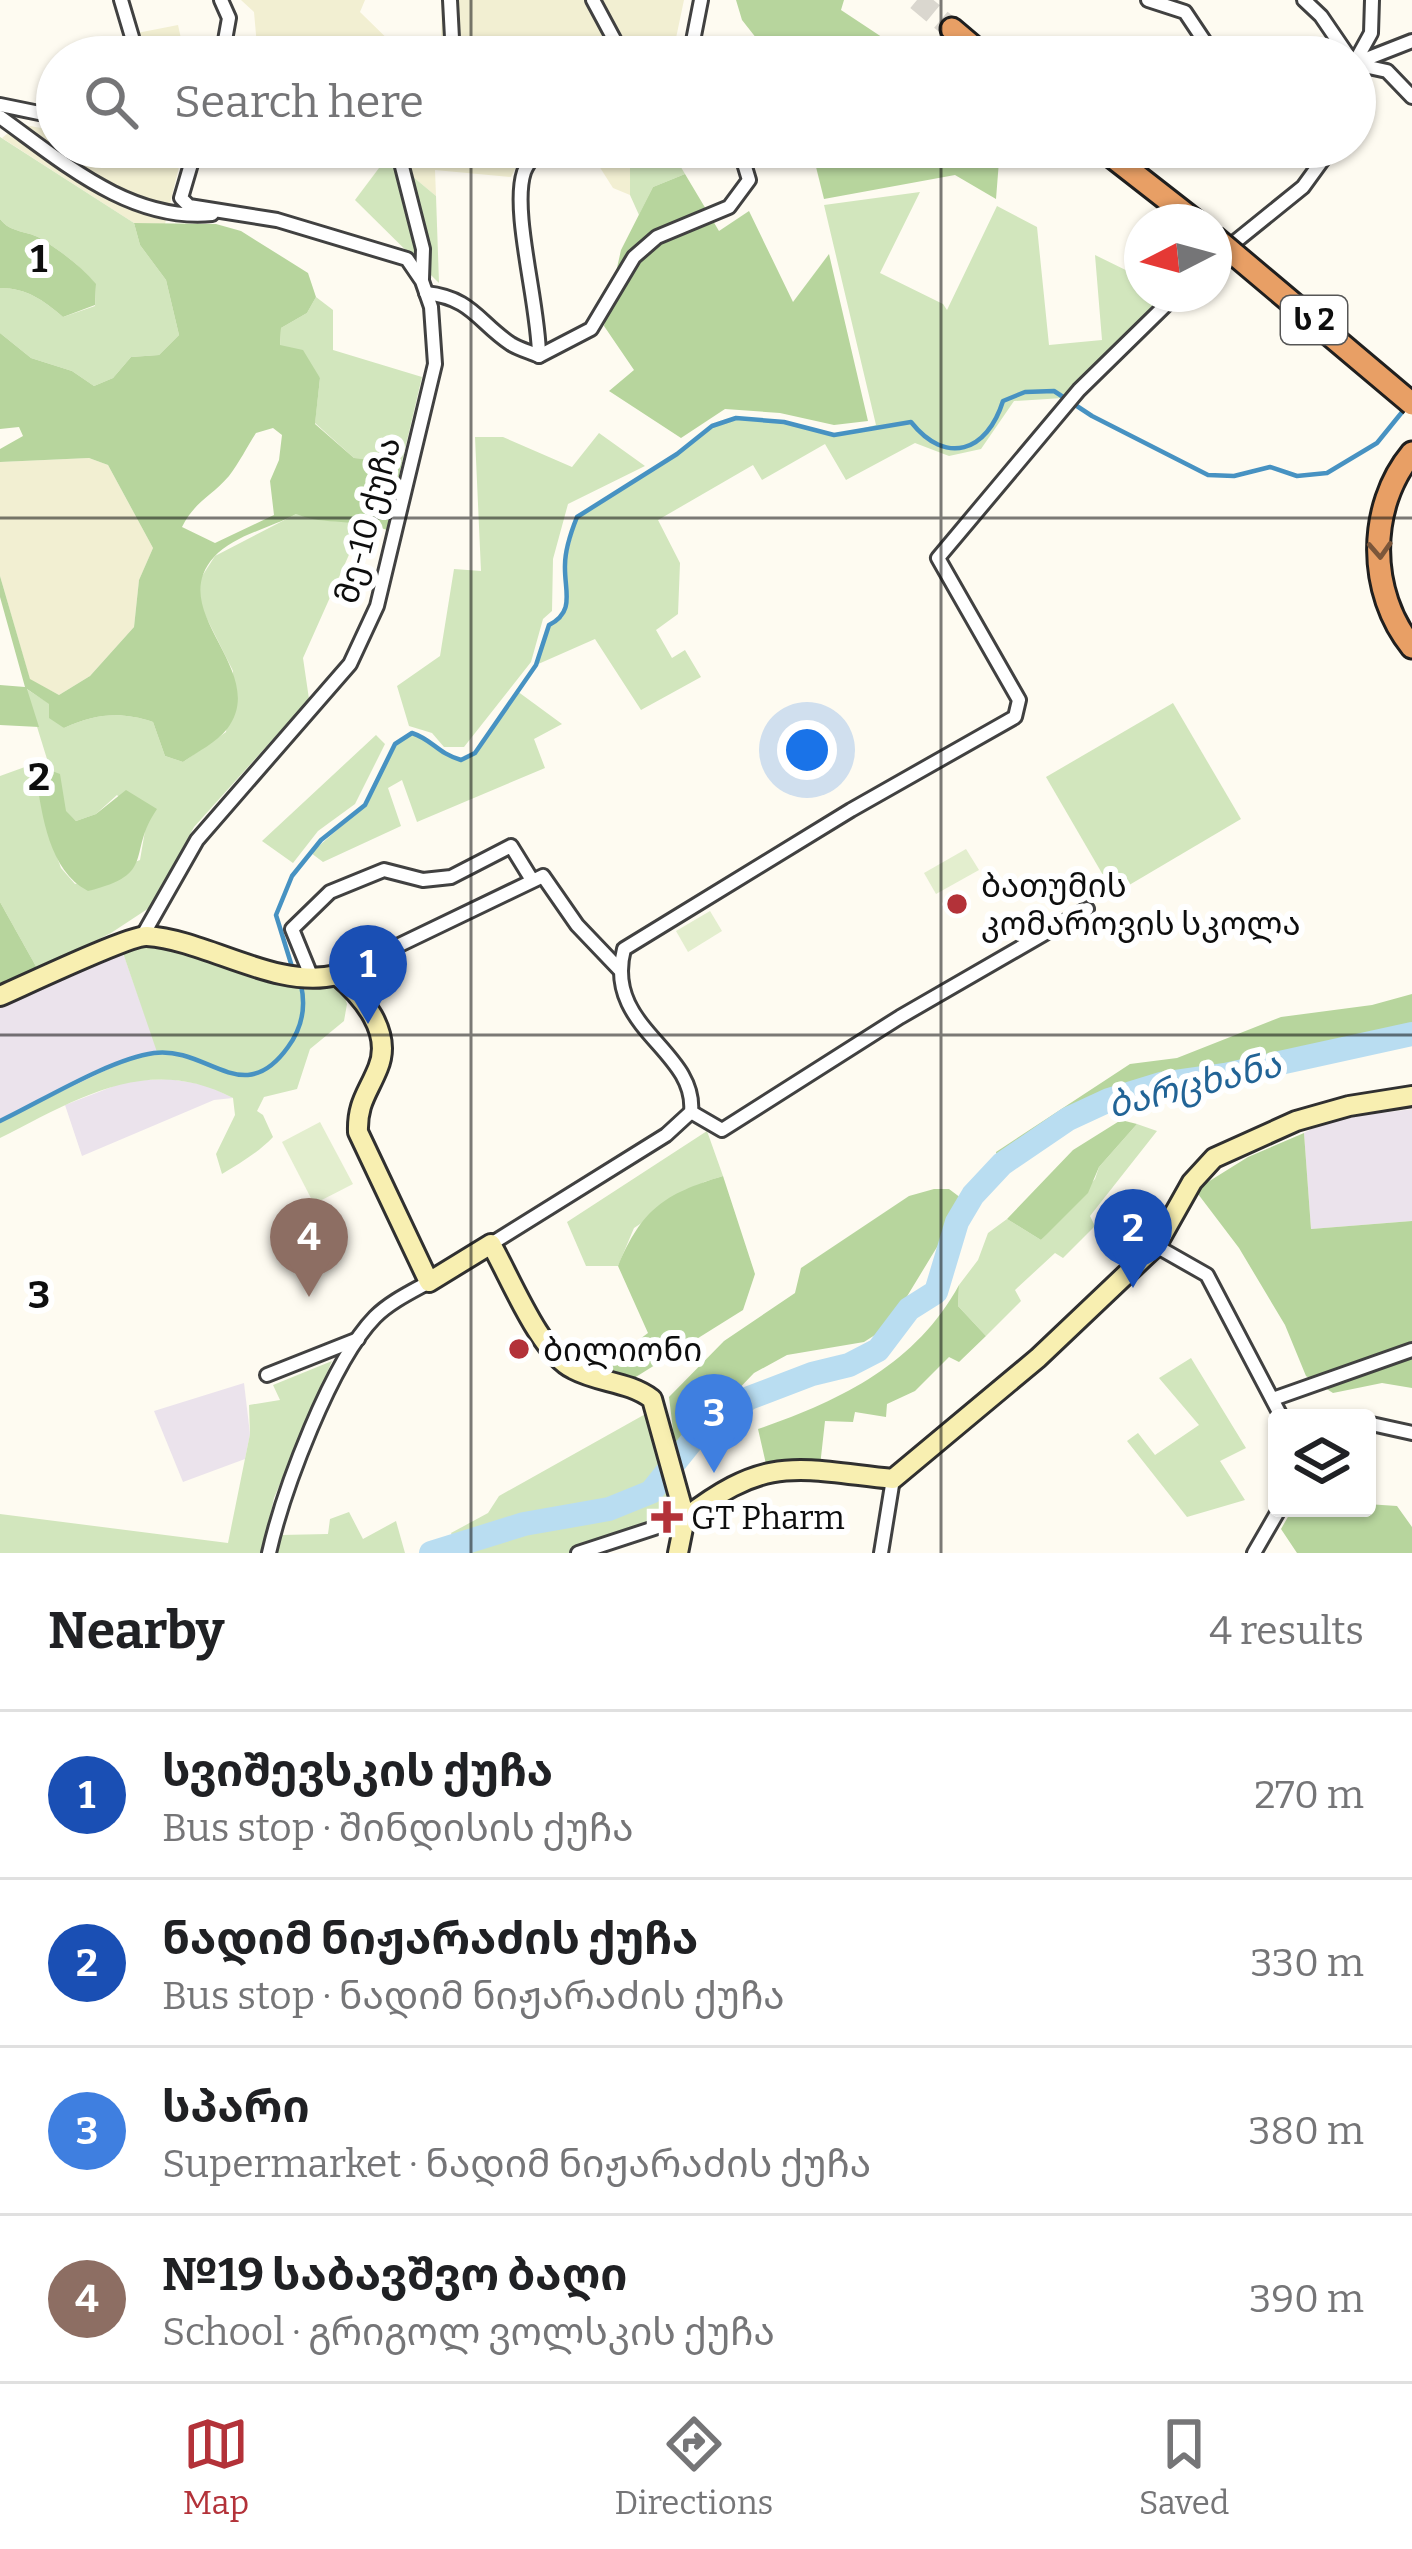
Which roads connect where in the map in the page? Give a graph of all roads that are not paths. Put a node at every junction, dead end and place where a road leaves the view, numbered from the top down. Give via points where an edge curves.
1 (121, 0) edge
2 (221, 0) edge
3 (450, 0) edge
4 (593, 0) edge
5 (701, 0) edge
6 (1148, 0) edge
7 (1304, 0) edge
8 (1372, 0) edge
9 (952, 29) tunnel mouth
10 (132, 36) edge
11 (226, 36) edge
12 (452, 36) edge
13 (612, 36) edge
14 (694, 36) edge
15 (960, 36) edge
16 (1201, 36) edge
17 (1335, 36) edge
18 (1369, 36) edge
19 (1412, 41) edge
20 (1376, 54) edge
21 (1376, 68) edge
22 (1412, 97) edge
23 (0, 105) edge
24 (36, 112) edge
25 (0, 117) edge
26 (36, 143) edge
27 (72, 168) edge
28 (190, 168) edge
29 (402, 168) edge
30 (525, 168) edge
31 (745, 168) edge
32 (1129, 168) edge
33 (1317, 168) edge
34 (1174, 204) edge
35 (231, 213) junction
36 (1232, 244) edge
37 (1232, 252) edge
38 (424, 287) junction
39 (1159, 312) edge
40 (539, 356) junction
41 (1412, 404) edge
42 (1412, 453) edge
43 (1412, 647) edge
44 (532, 880) junction
45 (1087, 909) dead end
46 (143, 935) junction
47 (619, 969) junction
48 (337, 975) junction
49 (300, 976) junction
50 (0, 996) edge
51 (1412, 1096) edge
52 (691, 1112) junction
53 (491, 1244) junction
54 (1156, 1246) junction
55 (429, 1282) junction
56 (358, 1339) junction
57 (1412, 1349) edge
58 (267, 1375) dead end
59 (1273, 1400) junction
60 (1278, 1409) edge
61 (1376, 1425) edge
62 (1412, 1432) edge
63 (893, 1479) junction
64 (682, 1509) junction
65 (1275, 1517) edge
66 (269, 1553) edge
67 (578, 1553) edge
68 (678, 1553) edge
69 (880, 1553) edge
70 (1254, 1553) edge

1 - 10 street
2 - 11 street
3 - 12 street
4 - 13 street
5 - 14 street
6 - 16 street via 1185,12
7 - 17 street
8 - 18 street
9 - 15 highway
19 - 20 street
21 - 22 street
23 - 24 street
25 - 26 street
27 - 35 street via 172,214
28 - 35 street via 181,199
29 - 38 street, მე-10 ქუჩა
30 - 40 street via 518,206
31 - 40 street via 749,180 729,206 657,237 634,257 591,329
32 - 34 highway
33 - 36 street
35 - 38 street via 407,259
37 - 41 highway, ს 2, bridge
38 - 40 street via 478,312 511,344
38 - 46 street, მე-10 ქუჩა via 435,364 377,606 350,664 197,840
39 - 47 street via 1079,390 938,558 1019,700 1015,717 660,924 624,949
42 -> 43 highway via 1385,499 1378,538 1383,588
44 - 47 street via 543,877
44 - 48 street
44 - 49 street via 511,846 451,877 384,870 330,892 292,929
45 - 52 street via 722,1130
46 - 49 street
46 - 50 street
47 - 52 street via 632,1009 690,1087
48 - 49 street
48 - 55 street via 364,1000 380,1036 380,1064 357,1109 358,1132
51 - 54 street via 1296,1121 1214,1158
52 - 53 street
53 - 55 street
53 - 64 street via 551,1351 589,1377 636,1387 652,1399
54 - 59 street via 1207,1274
54 - 63 street
55 - 56 street via 384,1308
56 - 58 street
56 - 66 street via 297,1462
57 - 59 street
59 - 60 street
61 - 62 street
63 - 64 street via 785,1468
63 - 69 street
64 - 67 street
64 - 68 street
65 - 70 street

